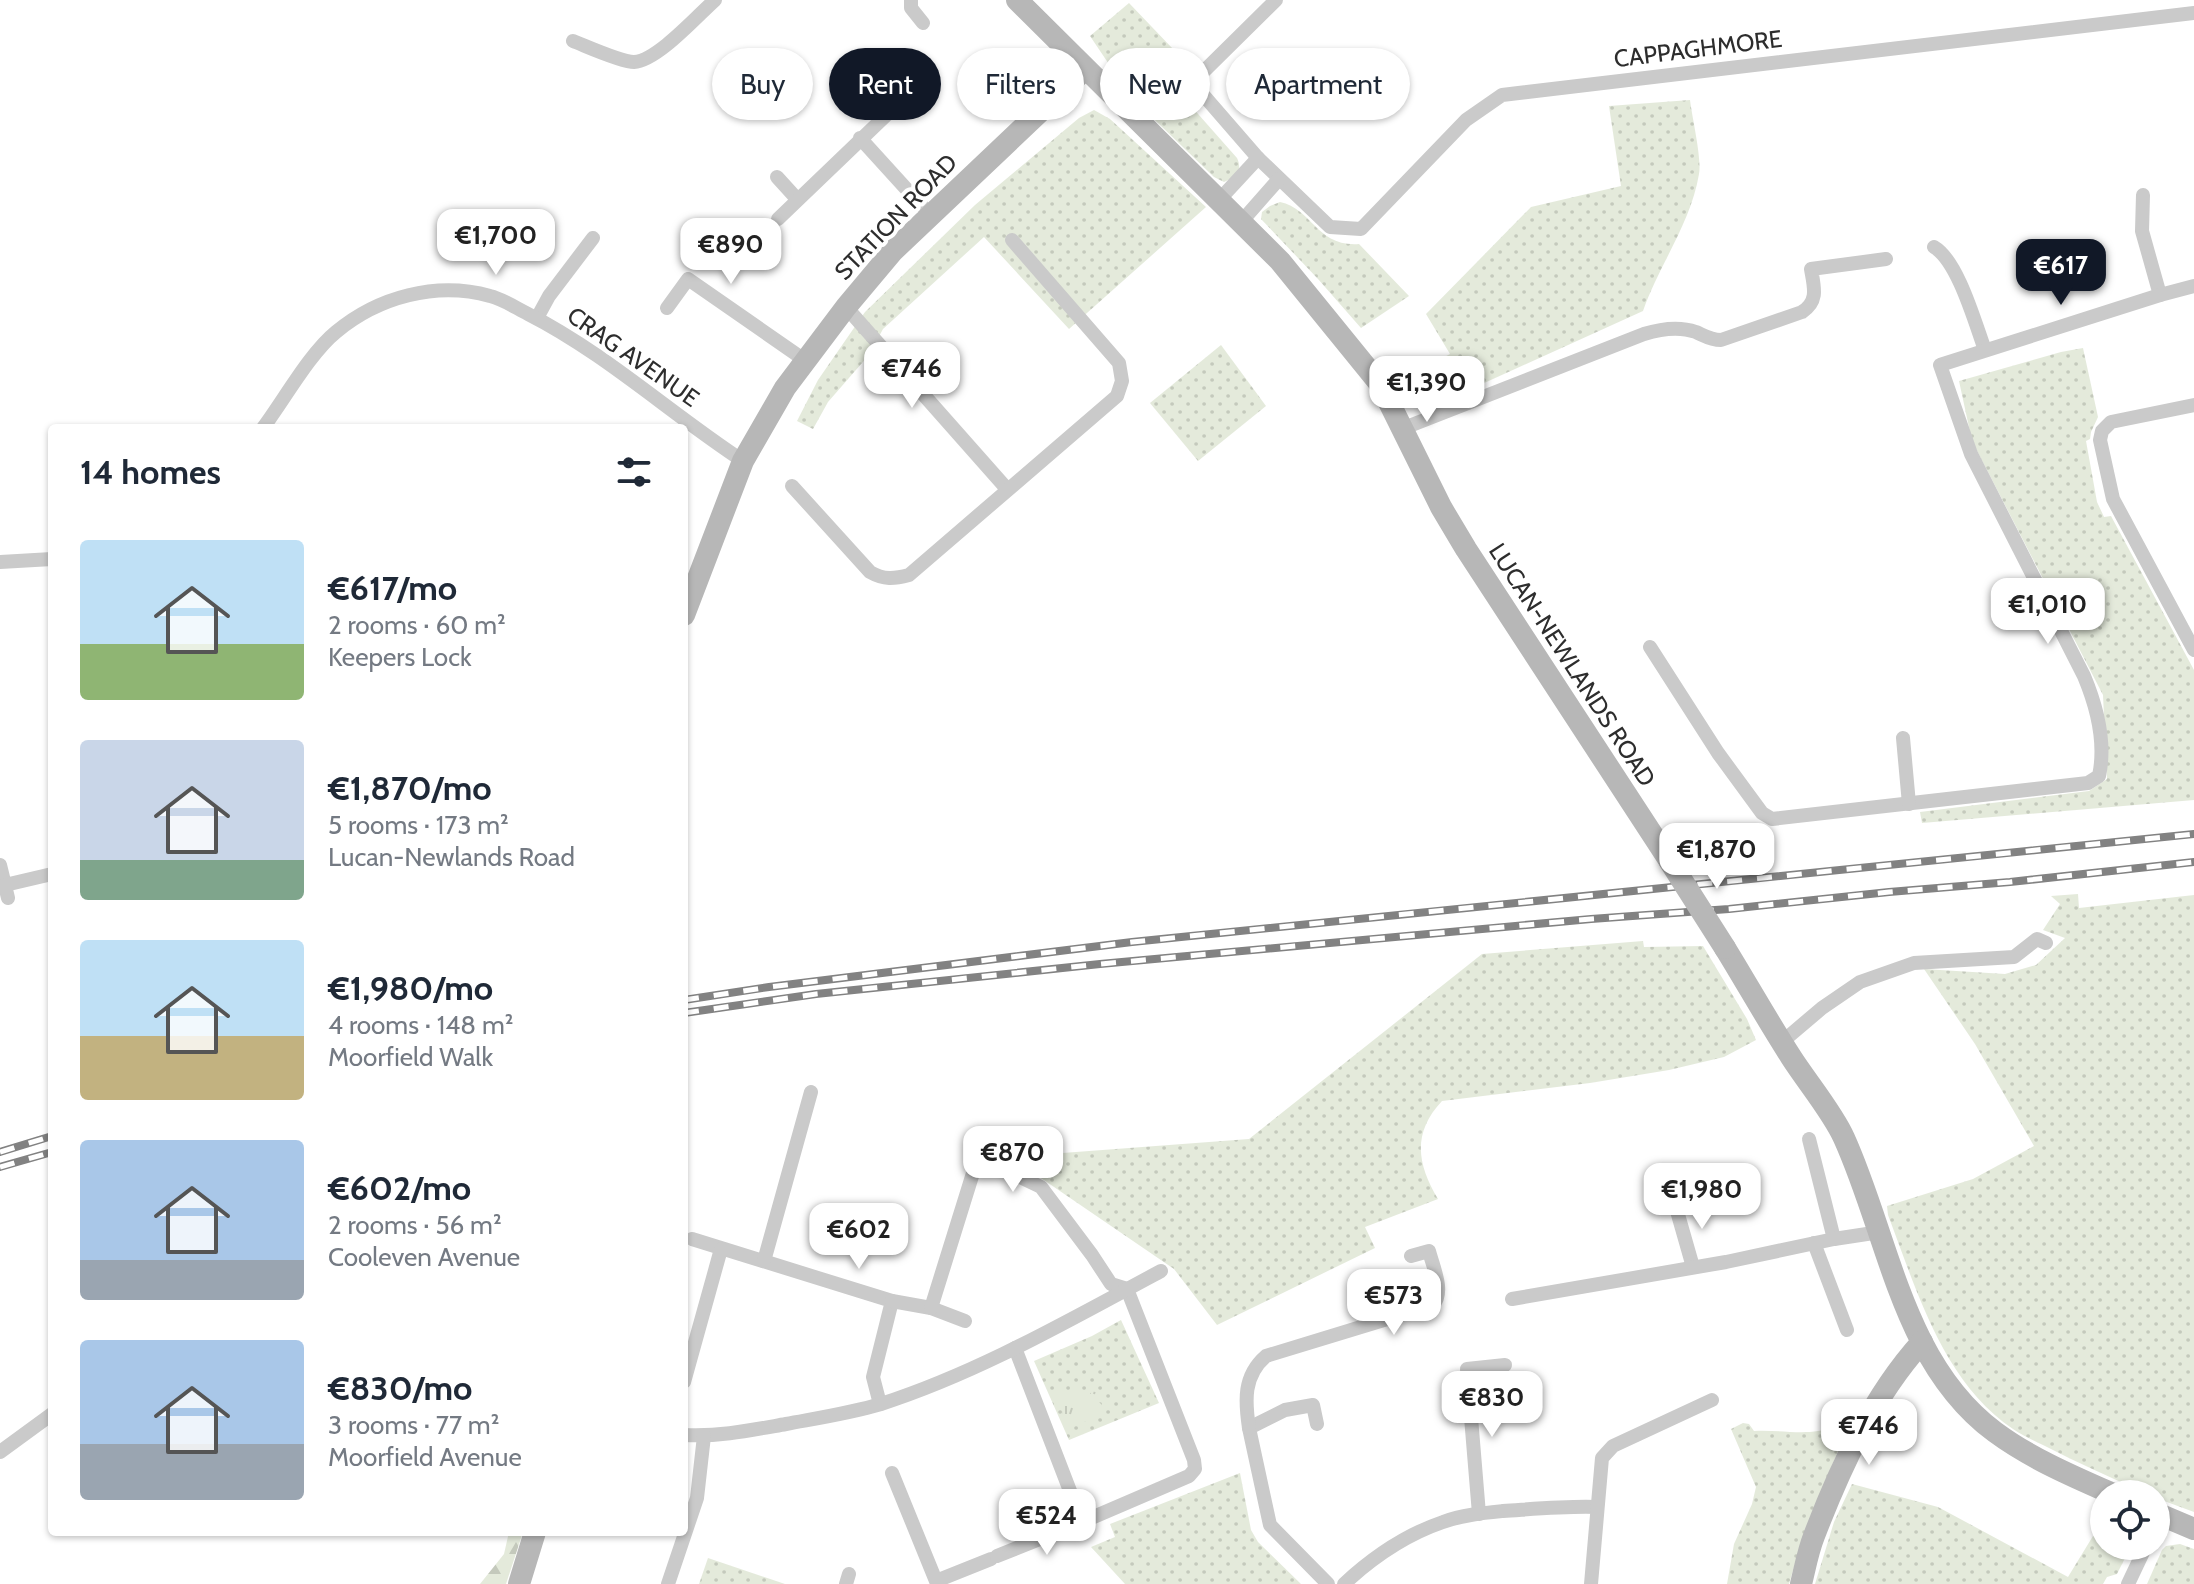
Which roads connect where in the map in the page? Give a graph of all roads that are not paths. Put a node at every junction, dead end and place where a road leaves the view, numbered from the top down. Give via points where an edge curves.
1 (715, 0) edge
2 (911, 0) edge
3 (1017, 0) edge
4 (1276, 0) edge
5 (2194, 13) edge
6 (923, 23) dead end
7 (573, 41) dead end
8 (1085, 69) junction
9 (880, 120) edge
10 (860, 138) junction
11 (1258, 158) junction
12 (777, 177) dead end
13 (1279, 179) junction
14 (2143, 195) dead end
15 (797, 199) junction
16 (1220, 199) junction
17 (930, 215) junction
18 (778, 219) dead end
19 (1242, 221) junction
20 (593, 238) dead end
21 (1012, 240) dead end
22 (1934, 247) dead end
23 (1886, 259) dead end
24 (2194, 286) edge
25 (2160, 295) junction
26 (846, 307) junction
27 (667, 308) dead end
28 (537, 318) junction
29 (1985, 350) junction
30 (806, 361) junction
31 (2194, 405) edge
32 (266, 424) edge
33 (1404, 428) junction
34 (743, 461) junction
35 (792, 486) dead end
36 (1007, 489) junction
37 (48, 559) edge
38 (0, 562) edge
39 (688, 605) edge
40 (1650, 647) dead end
41 (2194, 650) edge
42 (1903, 738) dead end
43 (1909, 804) junction
44 (0, 865) edge
45 (48, 876) edge
46 (2046, 943) dead end
47 (1782, 1042) junction
48 (811, 1092) dead end
49 (1809, 1139) dead end
50 (1675, 1204) dead end
51 (1880, 1232) junction
52 (692, 1239) dead end
53 (1834, 1239) junction
54 (1814, 1243) junction
55 (721, 1249) junction
56 (1411, 1256) dead end
57 (764, 1261) junction
58 (1693, 1267) junction
59 (1161, 1271) dead end
60 (1127, 1289) junction
61 (1512, 1299) dead end
62 (892, 1301) junction
63 (931, 1308) junction
64 (965, 1321) dead end
65 (1847, 1330) dead end
66 (1922, 1342) junction
67 (1015, 1348) junction
68 (1505, 1365) dead end
69 (688, 1368) edge
70 (1712, 1400) dead end
71 (880, 1404) junction
72 (48, 1417) edge
73 (1317, 1424) dead end
74 (1249, 1428) junction
75 (688, 1435) edge
76 (704, 1436) junction
77 (0, 1452) edge
78 (892, 1473) dead end
79 (2090, 1484) edge
80 (1596, 1507) junction
81 (1479, 1514) junction
82 (1082, 1522) junction
83 (2170, 1522) edge
84 (688, 1525) edge
85 (2194, 1529) edge
86 (534, 1536) edge
87 (684, 1536) edge
88 (2139, 1560) edge
89 (936, 1582) edge
90 (519, 1584) edge
91 (668, 1584) edge
92 (1328, 1584) edge
93 (1344, 1584) edge
94 (1591, 1584) edge
95 (1801, 1584) edge
96 (2128, 1584) edge

1 - 7 street via 648,58 633,62
2 - 6 street
3 - 8 street, LUCAN-NEWLANDS ROAD
4 - 11 street, CAPPAGHMORE via 1198,77 1206,101
5 - 13 street, CAPPAGHMORE via 1502,95 1466,120 1361,229 1330,227
8 - 16 street, LUCAN-NEWLANDS ROAD
8 - 17 street, STATION ROAD
9 - 10 street
10 - 15 street
10 - 17 street
11 - 13 street, CAPPAGHMORE
11 - 16 street
12 - 15 street
13 - 19 street
14 - 25 street via 2142,231
15 - 18 street
16 - 19 street, LUCAN-NEWLANDS ROAD
17 - 26 street, STATION ROAD
19 - 33 street, LUCAN-NEWLANDS ROAD via 1380,384
20 - 28 street
21 - 36 street via 1119,363 1122,381 1117,396
22 - 29 street via 1952,269
23 - 33 street via 1811,269 1814,299 1802,312 1721,340 1677,329 1644,334
24 - 25 street
25 - 29 street
26 - 30 street, STATION ROAD
26 - 36 street
27 - 30 street via 688,279
28 - 32 street, CRAG AVENUE via 492,296 455,290 412,295 369,309 326,342
28 - 34 street, CRAG AVENUE
29 - 43 street via 1940,365 1971,454 2095,700 2101,765 2099,776 2088,783
30 - 34 street, STATION ROAD
31 - 41 street via 2111,422 2100,440 2113,499
33 - 47 street, LUCAN-NEWLANDS ROAD, bridge via 1466,549
34 - 39 street, STATION ROAD
35 - 36 street via 870,572 894,579 909,575
37 - 38 street
40 - 43 street via 1762,813 1772,819
42 - 43 street
44 - 45 street via 7,892
46 - 47 street via 2037,939 2014,957 1914,963 1860,982
47 - 51 street, LUCAN-NEWLANDS ROAD via 1844,1136
48 - 57 street
49 - 53 street
50 - 58 street
51 - 53 street
51 - 66 street, LUCAN-NEWLANDS ROAD
52 - 55 street
53 - 54 street
54 - 58 street
54 - 65 street
55 - 57 street
55 - 69 street
56 - 74 street via 1429,1251 1438,1289 1433,1305 1266,1356 1246,1392
57 - 62 street
58 - 61 street
59 - 60 street
60 - 63 street via 1111,1284 1041,1187 978,1157
60 - 67 street
60 - 82 street via 1195,1469
62 - 63 street
62 - 71 street via 873,1377
63 - 64 street
66 - 79 street, LUCAN-NEWLANDS ROAD via 1940,1376 1993,1430
66 - 95 street via 1870,1413 1813,1538
67 - 71 street
67 - 82 street
68 - 81 street via 1467,1369
70 - 80 street via 1613,1446 1602,1458
71 - 76 street
72 - 77 street
73 - 74 street via 1313,1405 1285,1410
74 - 92 street via 1270,1525
75 - 76 street
76 - 84 street via 697,1498
78 - 89 street
80 - 81 street
80 - 94 street
81 - 93 street via 1405,1538
82 - 89 street
83 - 85 street
86 - 90 street
87 - 91 street
88 - 96 street

